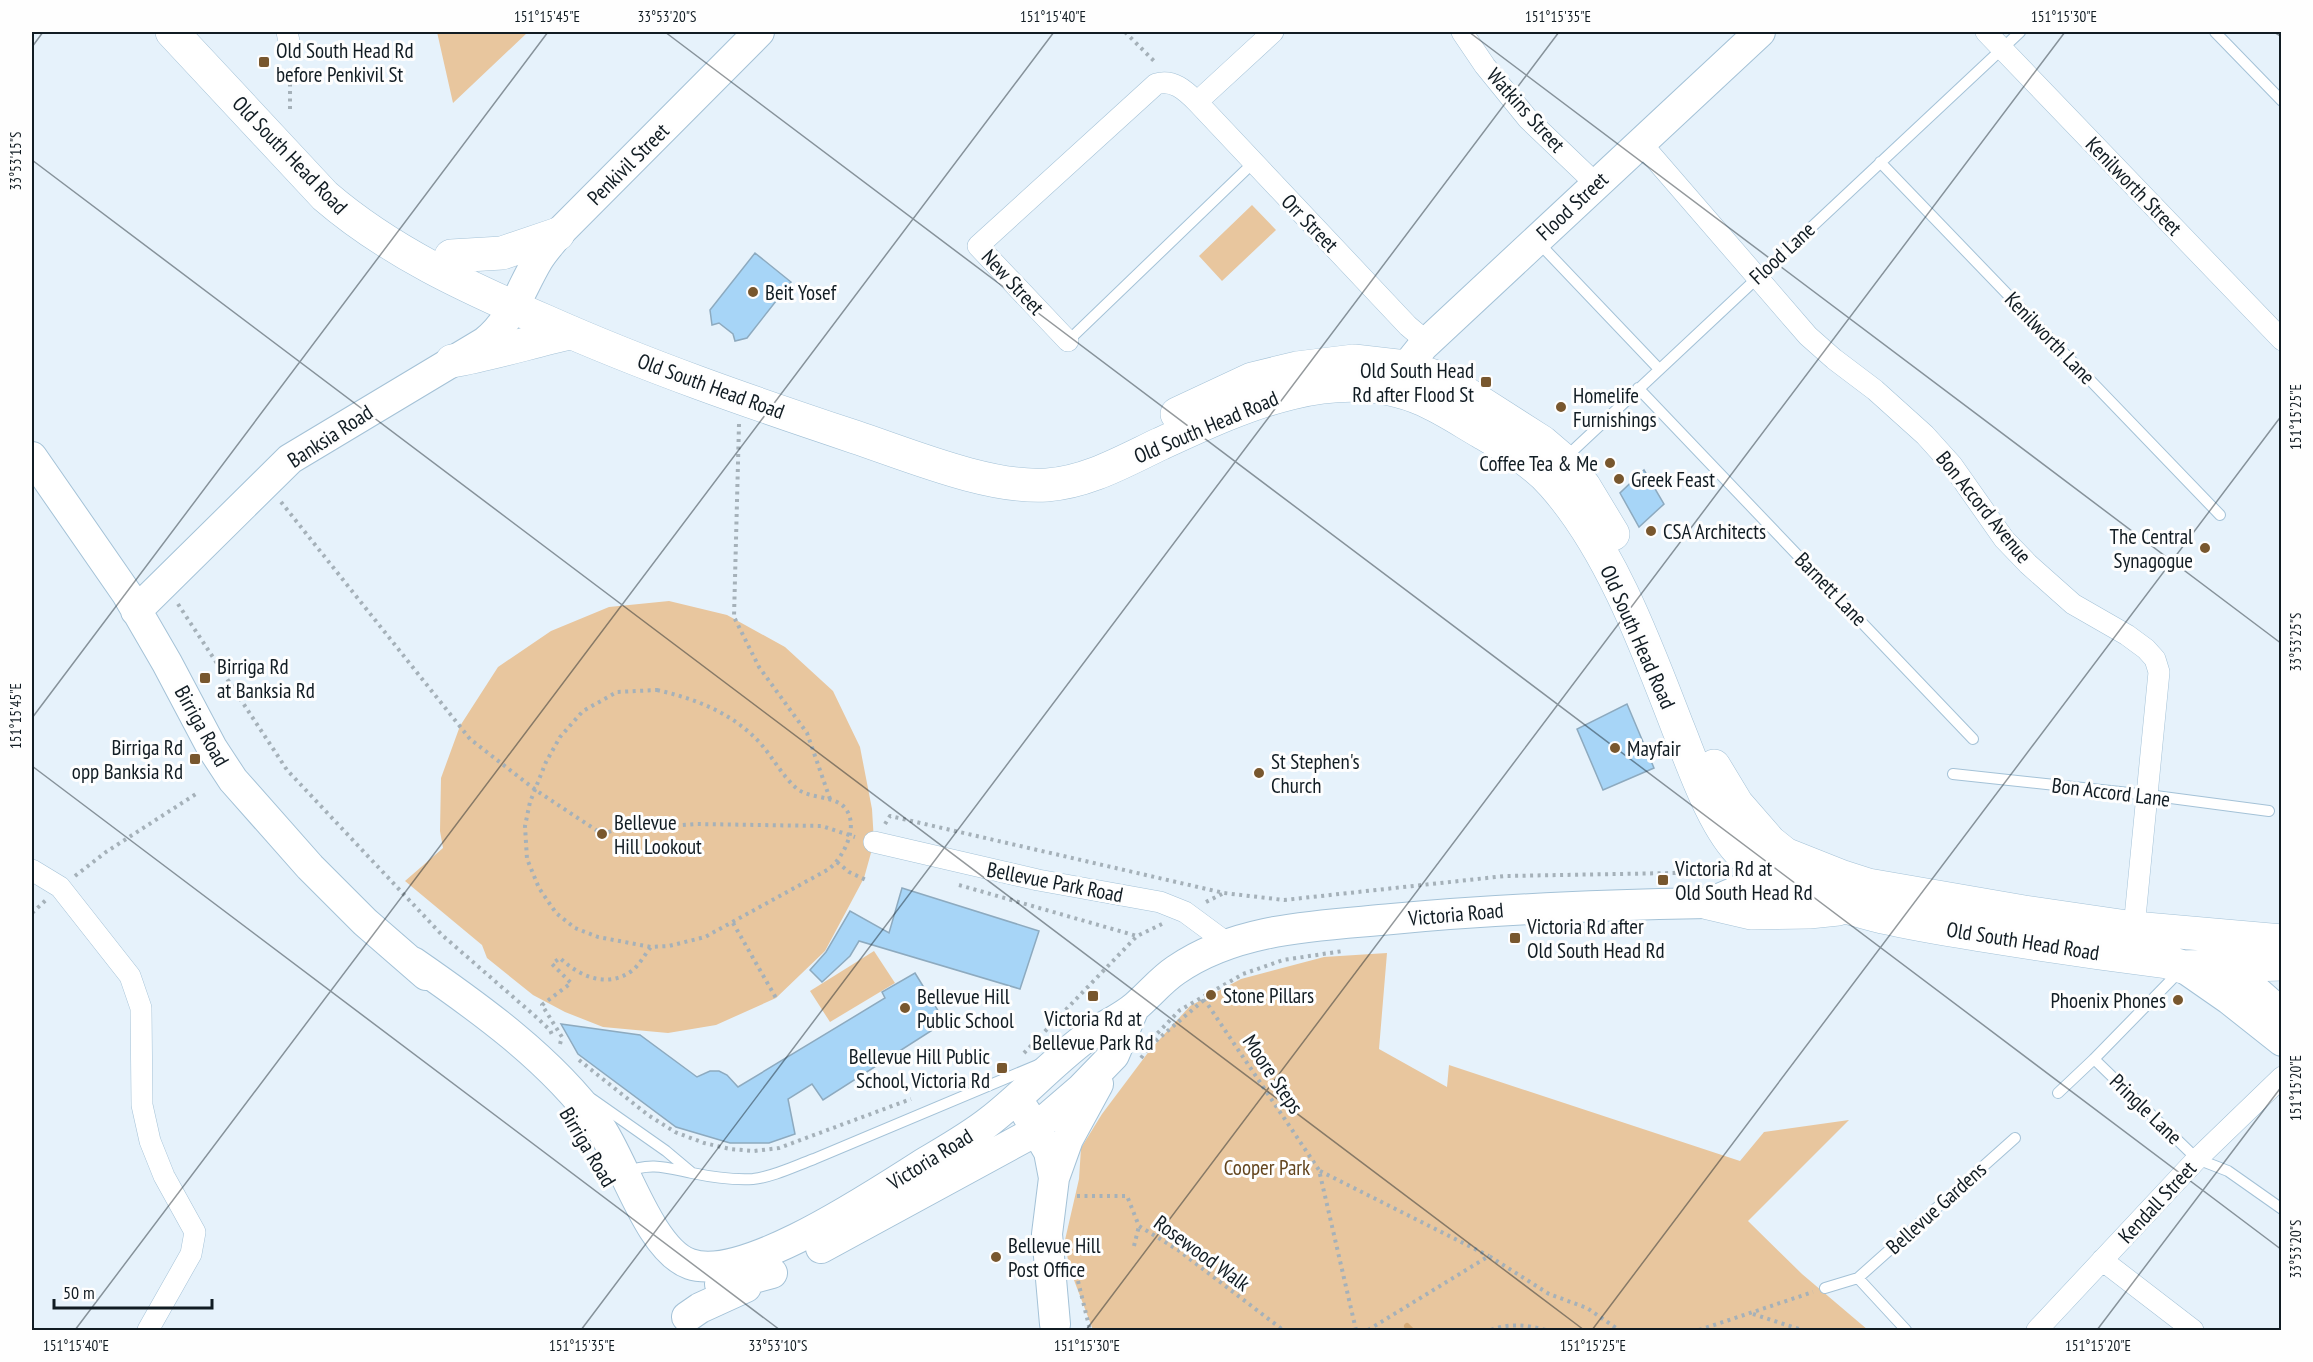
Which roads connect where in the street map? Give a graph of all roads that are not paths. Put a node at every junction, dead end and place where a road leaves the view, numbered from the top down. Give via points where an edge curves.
1 (172, 32) edge
2 (198, 32) edge
3 (759, 32) edge
4 (1273, 32) edge
5 (1462, 32) edge
6 (1760, 32) edge
7 (1986, 32) edge
8 (2020, 32) edge
9 (2215, 32) edge
10 (2002, 48) junction
11 (2282, 101) edge
12 (1197, 102) junction
13 (1641, 143) junction
14 (1880, 162) junction
15 (1253, 163) junction
16 (1596, 184) junction
17 (558, 234) junction
18 (1536, 240) junction
19 (450, 256) junction
20 (1756, 277) junction
21 (518, 298) junction
22 (570, 333) junction
23 (2282, 340) edge
24 (1068, 341) joint
25 (1427, 342) junction
26 (452, 361) junction
27 (1659, 369) junction
28 (1401, 379) junction
29 (1638, 388) junction
30 (32, 457) edge
31 (1554, 468) junction
32 (2220, 515) dead end
33 (136, 611) junction
34 (1973, 739) dead end
35 (1953, 774) dead end
36 (2148, 795) junction
37 (2269, 812) dead end
38 (873, 842) road end
39 (1776, 864) junction
40 (32, 870) edge
41 (1708, 903) junction
42 (1849, 908) junction
43 (2134, 928) junction
44 (2282, 941) edge
45 (1227, 943) junction
46 (413, 962) junction
47 (2282, 964) edge
48 (2225, 965) junction
49 (2183, 967) junction
50 (1134, 1008) junction
51 (2282, 1014) edge
52 (2282, 1041) edge
53 (556, 1052) junction
54 (1063, 1056) junction
55 (2094, 1059) junction
56 (1129, 1060) junction
57 (2282, 1077) edge
58 (2058, 1092) dead end
59 (1011, 1104) junction
60 (1030, 1133) junction
61 (2015, 1138) dead end
62 (2197, 1159) junction
63 (693, 1174) junction
64 (617, 1177) junction
65 (1069, 1190) junction
66 (2282, 1209) edge
67 (2102, 1260) junction
68 (697, 1272) junction
69 (772, 1273) junction
70 (1858, 1278) junction
71 (1825, 1288) road end
72 (683, 1324) edge
73 (1056, 1327) edge
74 (148, 1330) edge
75 (1906, 1330) edge
76 (2037, 1330) edge
77 (2193, 1330) edge

1 - 21 main road, Old South Head Road via 311,181 350,217 410,256
2 - 19 main road, Old South Head Road via 341,184 383,217
3 - 17 street, Penkivil Street
4 - 12 street
5 - 16 street, Watkins Street via 1528,120
6 - 13 street, Flood Street
7 - 10 street, Kenilworth Street
8 - 10 lane, Flood Lane
9 - 11 lane
10 - 14 lane, Flood Lane
10 - 23 street, Kenilworth Street
12 - 15 street, Orr Street
12 - 24 street, New Street via 1173,84 1156,84 978,246
13 - 16 street, Flood Street
13 - 20 street, Bon Accord Avenue
14 - 20 lane, Flood Lane
14 - 32 lane, Kenilworth Lane
15 - 24 lane, New Street
15 - 25 street, Orr Street
16 - 18 street, Flood Street
17 - 19 main road via 502,253
17 - 21 street, Penkivil Street via 538,259
18 - 25 street, Flood Street
18 - 27 lane
19 - 21 main road, Old South Head Road
20 - 27 lane, Flood Lane
20 - 36 street, Bon Accord Avenue via 1808,336 1925,435 2028,564 2073,604 2136,640 2155,659 2159,672
21 - 22 main road, Old South Head Road
21 - 26 street, Banksia Road via 492,337
21 - 28 main road, Old South Head Road via 972,453 1021,463 1046,465 1106,447 1252,379 1354,361
22 - 26 main road
22 - 28 main road, Old South Head Road via 714,389 932,463 1024,485 1079,479 1111,468 1280,395
25 - 28 street, Flood Street
26 - 33 street, Banksia Road via 290,459
27 - 29 lane, Flood Lane
28 - 31 main road, Old South Head Road via 1422,399 1524,459
29 - 31 lane, Flood Lane
29 - 34 lane, Barnett Lane
30 - 33 street, Birriga Road
31 - 39 main road, Old South Head Road via 1555,485 1586,529 1625,602 1720,823 1743,855
33 - 46 street, Birriga Road via 232,780 309,867
35 - 36 lane, Bon Accord Lane
36 - 37 lane, Bon Accord Lane
36 - 43 street, Bon Accord Avenue
38 - 45 street, Bellevue Park Road via 1038,880 1160,902 1185,912
39 - 41 street, Victoria Road via 1735,894
39 - 42 main road, Old South Head Road via 1822,900
39 - 43 main road, Old South Head Road via 1821,870 1868,885 1959,902
40 - 74 street via 60,887 130,975 141,1008 142,1105 150,1141 195,1232 191,1254
41 - 42 main road via 1751,913
41 - 45 street, Victoria Road via 1490,910 1309,927
42 - 49 main road, Old South Head Road via 1942,928
43 - 44 main road, Old South Head Road
43 - 48 street via 2205,948
45 - 50 street, Victoria Road via 1189,961
46 - 53 street, Birriga Road
46 - 64 street, Birriga Road via 460,1009 531,1067
47 - 48 main road, Old South Head Road
48 - 49 main road, Old South Head Road
48 - 51 street
49 - 52 street
49 - 55 lane
50 - 54 street, Victoria Road
50 - 56 street, Victoria Road
53 - 63 lane
53 - 64 street, Birriga Road via 575,1096 600,1127
54 - 59 street, Victoria Road
54 - 63 lane via 1025,1068 785,1170 754,1179
55 - 58 lane
55 - 62 lane, Pringle Lane
56 - 60 street, Victoria Road via 1081,1089
56 - 65 street via 1068,1139
57 - 62 street, Kendall Street
59 - 60 street
59 - 68 street, Victoria Road via 987,1124 818,1228 743,1260
60 - 65 street via 1050,1152
60 - 69 street, Victoria Road
60 - 73 street via 1034,1161 1030,1251 1034,1285
61 - 70 lane, Bellevue Gardens
62 - 66 lane via 2228,1171
62 - 67 street, Kendall Street
63 - 64 lane via 661,1166 637,1167
64 - 68 street, Birriga Road via 639,1238 653,1257 669,1271
65 - 73 street via 1047,1234
67 - 76 street, Kendall Street
67 - 77 street
68 - 69 street, Birriga Road via 731,1284
68 - 72 street
69 - 72 street via 700,1308
70 - 71 lane, Bellevue Gardens
70 - 75 lane

